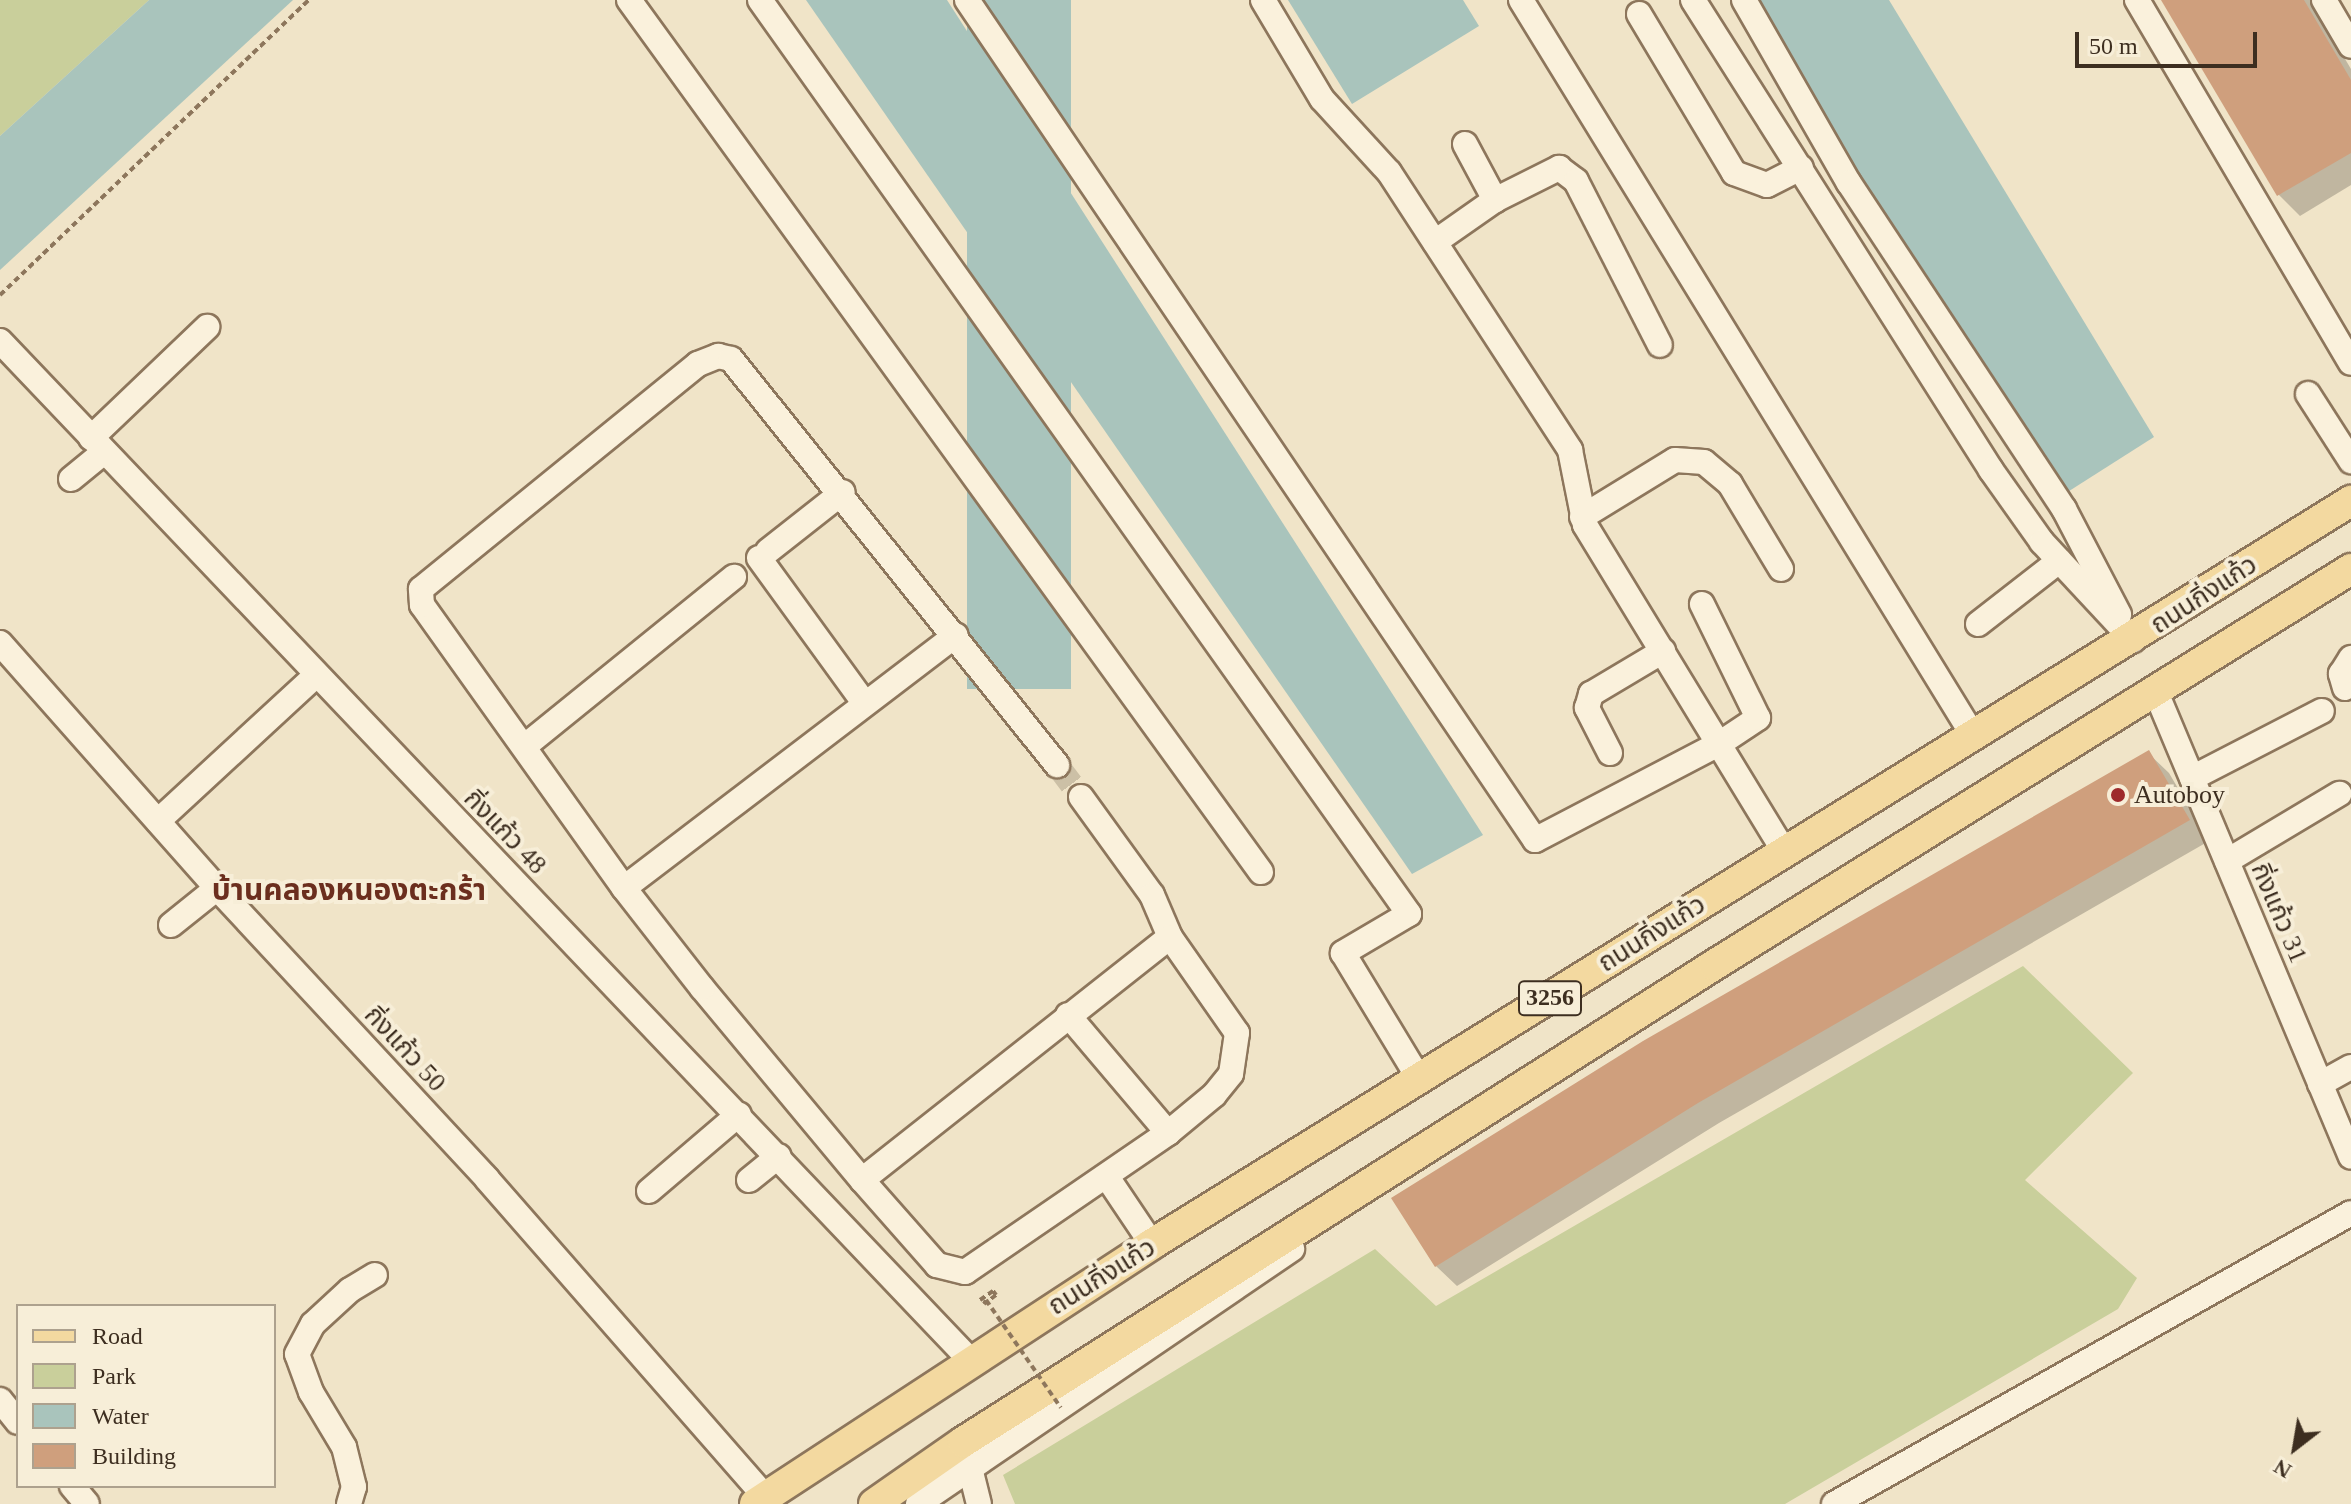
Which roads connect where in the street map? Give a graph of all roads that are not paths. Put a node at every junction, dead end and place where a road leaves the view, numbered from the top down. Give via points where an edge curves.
1 (629, 0) edge
2 (760, 0) edge
3 (967, 0) edge
4 (1263, 0) edge
5 (1521, 0) edge
6 (1693, 0) edge
7 (1744, 0) edge
8 (2137, 0) edge
9 (2324, 0) edge
10 (1639, 14) dead end
11 (2351, 46) edge
12 (1465, 144) dead end
13 (1801, 168) junction
14 (1495, 200) junction
15 (1435, 242) junction
16 (207, 327) dead end
17 (0, 341) edge
18 (1660, 345) dead end
19 (2351, 363) edge
20 (2308, 394) dead end
21 (98, 445) junction
22 (2351, 461) edge
23 (71, 479) dead end
24 (843, 492) junction
25 (2351, 501) edge
26 (1582, 517) junction
27 (2059, 561) junction
28 (1781, 569) dead end
29 (2351, 569) edge
30 (734, 577) dead end
31 (1702, 604) dead end
32 (1978, 624) dead end
33 (956, 635) junction
34 (2136, 646) junction
35 (1663, 651) junction
36 (4, 654) edge
37 (2351, 658) edge
38 (316, 675) junction
39 (2345, 688) dead end
40 (2155, 690) junction
41 (865, 704) junction
42 (2322, 711) dead end
43 (1974, 737) junction
44 (1719, 744) junction
45 (525, 746) junction
46 (1610, 753) dead end
47 (1057, 765) tunnel mouth
48 (2192, 778) junction
49 (2339, 794) dead end
50 (1081, 797) tunnel mouth
51 (158, 821) junction
52 (1785, 853) junction
53 (2227, 861) junction
54 (1261, 872) dead end
55 (217, 888) junction
56 (624, 888) junction
57 (171, 925) dead end
58 (1170, 937) junction
59 (1068, 1015) junction
60 (2351, 1067) edge
61 (1420, 1080) junction
62 (2320, 1084) junction
63 (739, 1114) junction
64 (1168, 1133) junction
65 (779, 1156) junction
66 (2351, 1157) edge
67 (1107, 1177) junction
68 (749, 1180) dead end
69 (862, 1180) junction
70 (649, 1191) dead end
71 (2351, 1213) edge
72 (1152, 1244) junction
73 (375, 1275) dead end
74 (970, 1360) junction
75 (0, 1400) edge
76 (16, 1420) edge
77 (966, 1455) junction
78 (74, 1488) edge
79 (760, 1500) edge
80 (87, 1504) edge
81 (349, 1504) edge
82 (874, 1504) edge
83 (918, 1504) edge
84 (979, 1504) edge
85 (1834, 1504) edge

1 - 54 street
2 - 61 street via 1409,914 1343,953
3 - 44 street via 1535,840
4 - 15 street via 1334,117 1379,159
5 - 43 street
6 - 13 street
7 - 34 street via 1849,183 2064,509
8 - 19 street
9 - 11 street
10 - 13 street via 1734,173 1767,185
12 - 14 street
13 - 27 street via 1991,470
14 - 15 street
14 - 18 street via 1548,170 1567,172
15 - 26 street via 1570,450 1581,487
16 - 21 street
17 - 21 street, กิ่งแก้ว 48
20 - 22 street
21 - 23 street
21 - 38 street, กิ่งแก้ว 48
24 - 33 street
24 - 41 street via 763,554
24 - 45 street via 741,366 718,356 698,364 425,581 422,605
25 - 34 main road, ถนนกิ่งแก้ว / 3256
26 - 28 street via 1675,460 1704,462 1730,484
26 - 35 street
27 - 32 street
27 - 34 street
29 - 40 main road, ถนนกิ่งแก้ว / 3256
30 - 45 street
31 - 44 street via 1758,710 1755,722
33 - 41 street
33 - 47 street
34 - 43 main road, ถนนกิ่งแก้ว / 3256
35 - 44 street
35 - 46 street via 1591,694 1587,708
36 - 51 street, กิ่งแก้ว 50
37 - 39 street via 2341,674
38 - 51 street
38 - 63 street, กิ่งแก้ว 48
40 - 48 street, กิ่งแก้ว 31
40 - 77 main road, ถนนกิ่งแก้ว / 3256 via 1668,994
41 - 56 street
42 - 48 street
43 - 52 main road, ถนนกิ่งแก้ว / 3256
44 - 52 street
45 - 56 street
48 - 53 street, กิ่งแก้ว 31
49 - 53 street
50 - 58 street via 1152,895
51 - 55 street, กิ่งแก้ว 50
52 - 61 main road, ถนนกิ่งแก้ว / 3256
53 - 62 street, กิ่งแก้ว 31
55 - 57 street
55 - 79 street, กิ่งแก้ว 50 via 487,1179
56 - 69 street
58 - 59 street
58 - 64 street via 1232,1022 1237,1049 1236,1065 1214,1095
59 - 64 street
59 - 69 street
60 - 62 street
61 - 72 main road, ถนนกิ่งแก้ว / 3256
62 - 66 street, กิ่งแก้ว 31
63 - 65 street, กิ่งแก้ว 48
63 - 70 street
64 - 67 street
65 - 68 street
65 - 74 street, กิ่งแก้ว 48
67 - 69 street via 965,1272 952,1273 937,1265
67 - 72 street
71 - 85 street
72 - 74 main road, ถนนกิ่งแก้ว / 3256
73 - 81 street via 313,1324 297,1354 311,1392 344,1447 354,1487
74 - 79 main road, ถนนกิ่งแก้ว / 3256
75 - 76 street
77 - 82 main road, ถนนกิ่งแก้ว / 3256
77 - 83 street
77 - 84 street
78 - 80 street

